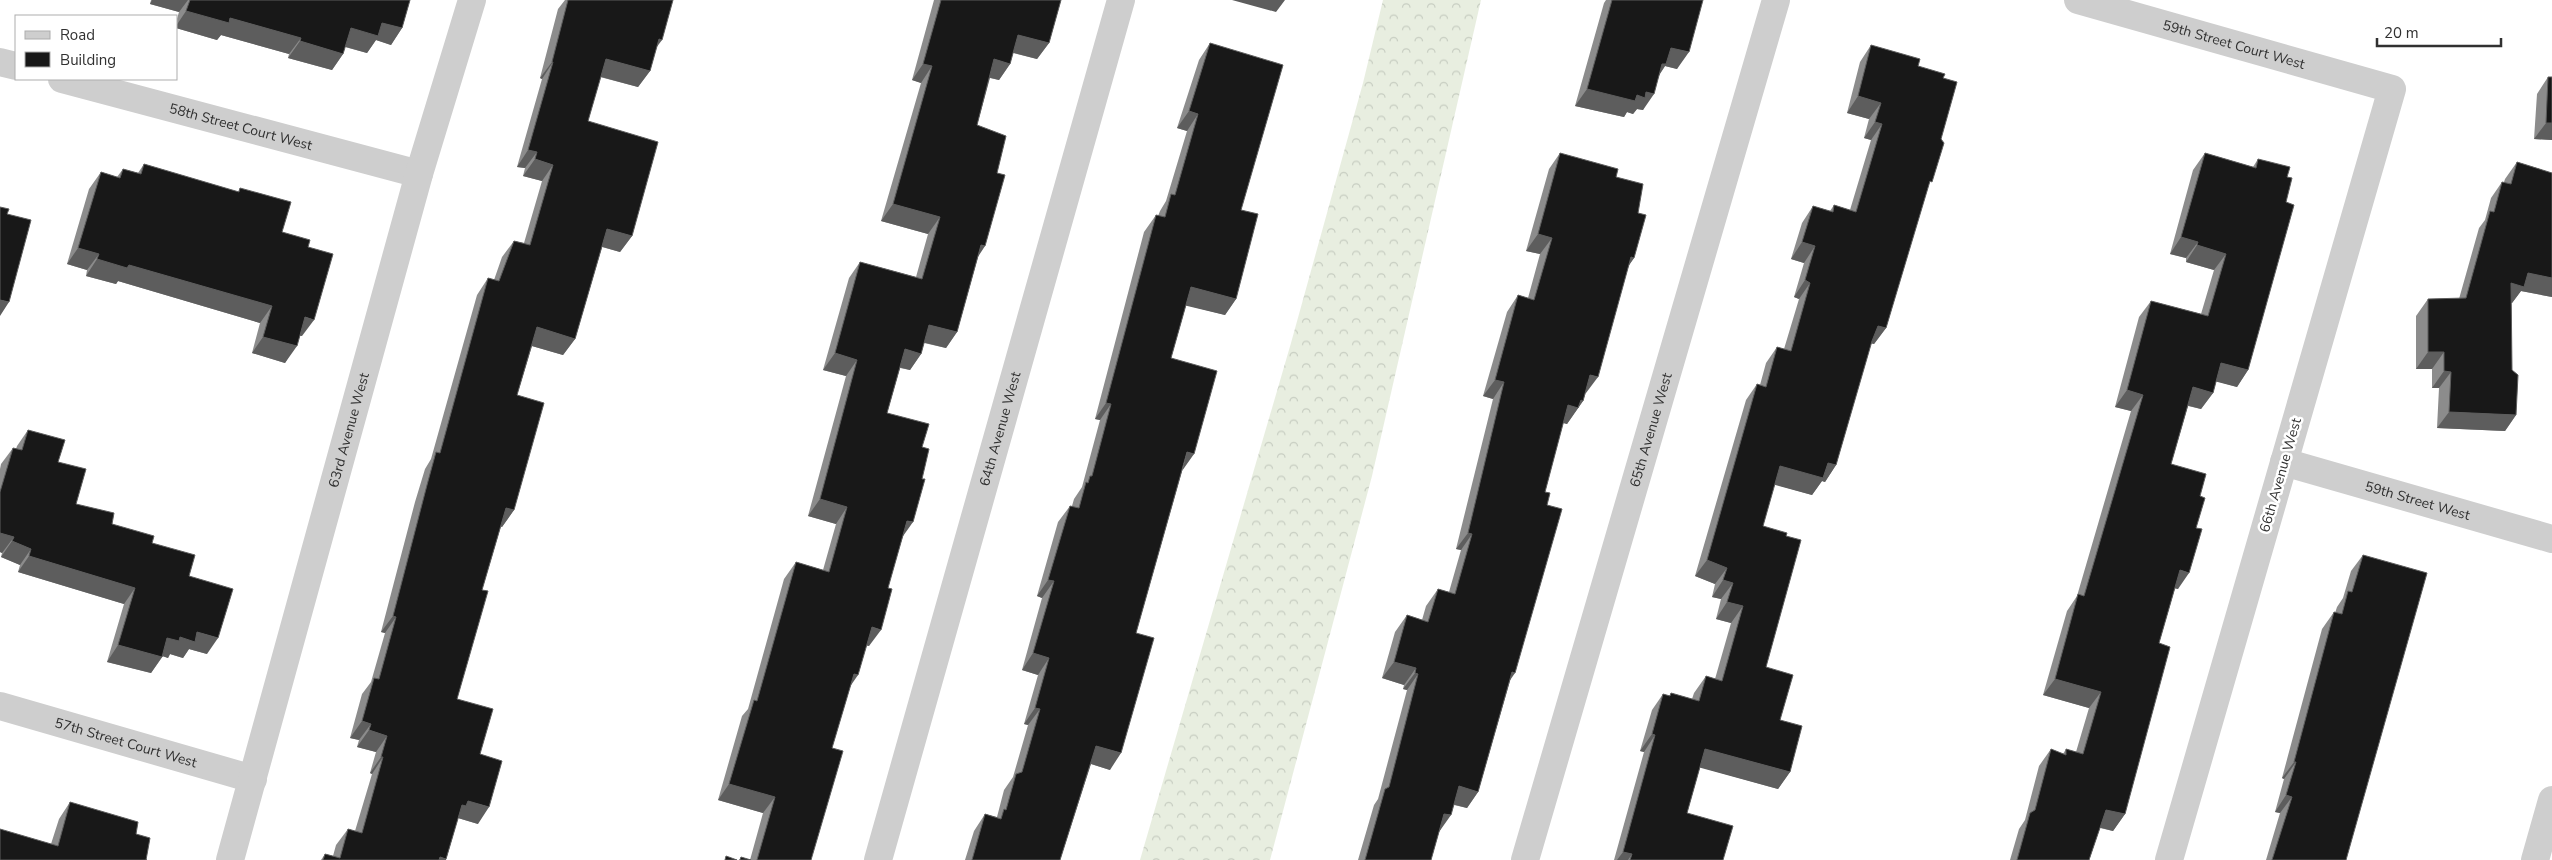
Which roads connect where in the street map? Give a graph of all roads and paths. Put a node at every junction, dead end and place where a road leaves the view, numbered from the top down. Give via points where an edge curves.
1 (472, 0) edge
2 (1121, 0) edge
3 (1776, 0) edge
4 (2078, 0) edge
5 (0, 62) edge
6 (15, 66) edge
7 (66, 80) edge
8 (2392, 89) joint
9 (420, 174) junction
10 (2284, 462) junction
11 (2552, 539) edge
12 (0, 706) edge
13 (253, 778) junction
14 (2552, 800) edge
15 (230, 860) edge
16 (878, 860) edge
17 (1525, 860) edge
18 (2169, 860) edge
19 (2535, 860) edge

1 - 9 street, 63rd Avenue West
2 - 16 street, 64th Avenue West
3 - 17 street, 65th Avenue West
4 - 8 street, 59th Street Court West
5 - 6 street
7 - 9 street, 58th Street Court West
8 - 10 street, 66th Avenue West
9 - 13 street, 63rd Avenue West
10 - 11 street, 59th Street West
10 - 18 street, 66th Avenue West
12 - 13 street, 57th Street Court West
13 - 15 street, 63rd Avenue West
14 - 19 street

